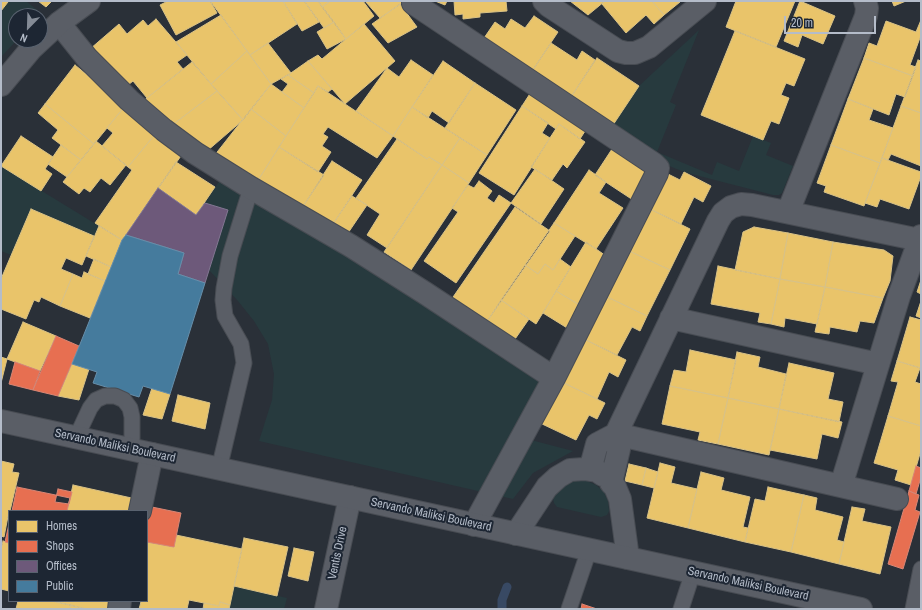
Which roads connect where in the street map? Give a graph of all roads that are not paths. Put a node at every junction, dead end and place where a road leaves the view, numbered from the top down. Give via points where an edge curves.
1 (89, 1) edge
2 (544, 1) edge
3 (705, 1) edge
4 (865, 1) edge
5 (413, 3) dead end
6 (59, 23) junction
7 (1, 85) edge
8 (251, 188) junction
9 (788, 212) junction
10 (920, 238) edge
11 (671, 318) junction
12 (878, 364) junction
13 (554, 378) junction
14 (1, 421) edge
15 (616, 434) junction
16 (76, 438) junction
17 (142, 452) junction
18 (218, 469) junction
19 (590, 470) junction
20 (611, 483) junction
21 (841, 486) junction
22 (350, 497) junction
23 (897, 500) dead end
24 (140, 510) edge
25 (474, 524) junction
26 (516, 534) junction
27 (589, 550) junction
28 (628, 558) junction
29 (921, 569) edge
30 (693, 572) junction
31 (326, 609) edge
32 (569, 609) edge
33 (681, 609) edge
34 (861, 609) edge
35 (913, 609) edge

1 - 6 street
2 - 3 street via 618,51 626,53 635,53 649,47
4 - 9 street via 866,16
5 - 13 street via 658,168
6 - 7 street via 31,49
6 - 8 street via 88,58 164,130
8 - 13 street via 425,292
8 - 18 lane via 230,256 224,288 225,316 241,344 244,363
9 - 10 street
9 - 11 street via 741,204 723,213
10 - 12 street
11 - 12 street
11 - 15 street
12 - 21 street
13 - 25 street
14 - 16 street, Servando Maliksi Boulevard
15 - 19 street via 597,444
15 - 20 street via 619,449
15 - 21 street
16 - 17 street, Servando Maliksi Boulevard
16 - 17 lane via 96,400 105,396 115,396 124,400 130,408
17 - 18 street, Servando Maliksi Boulevard
17 - 24 street
18 - 22 street, Servando Maliksi Boulevard
19 - 20 street via 597,471
19 - 26 street via 570,470 558,477 547,487
20 - 28 street via 620,498
21 - 23 street
22 - 25 street, Servando Maliksi Boulevard
22 - 31 street, Ventis Drive
25 - 26 street, Servando Maliksi Boulevard
26 - 27 street, Servando Maliksi Boulevard
27 - 28 street, Servando Maliksi Boulevard
27 - 32 lane
28 - 30 street, Servando Maliksi Boulevard
29 - 35 lane
30 - 33 lane
30 - 34 street, Servando Maliksi Boulevard

